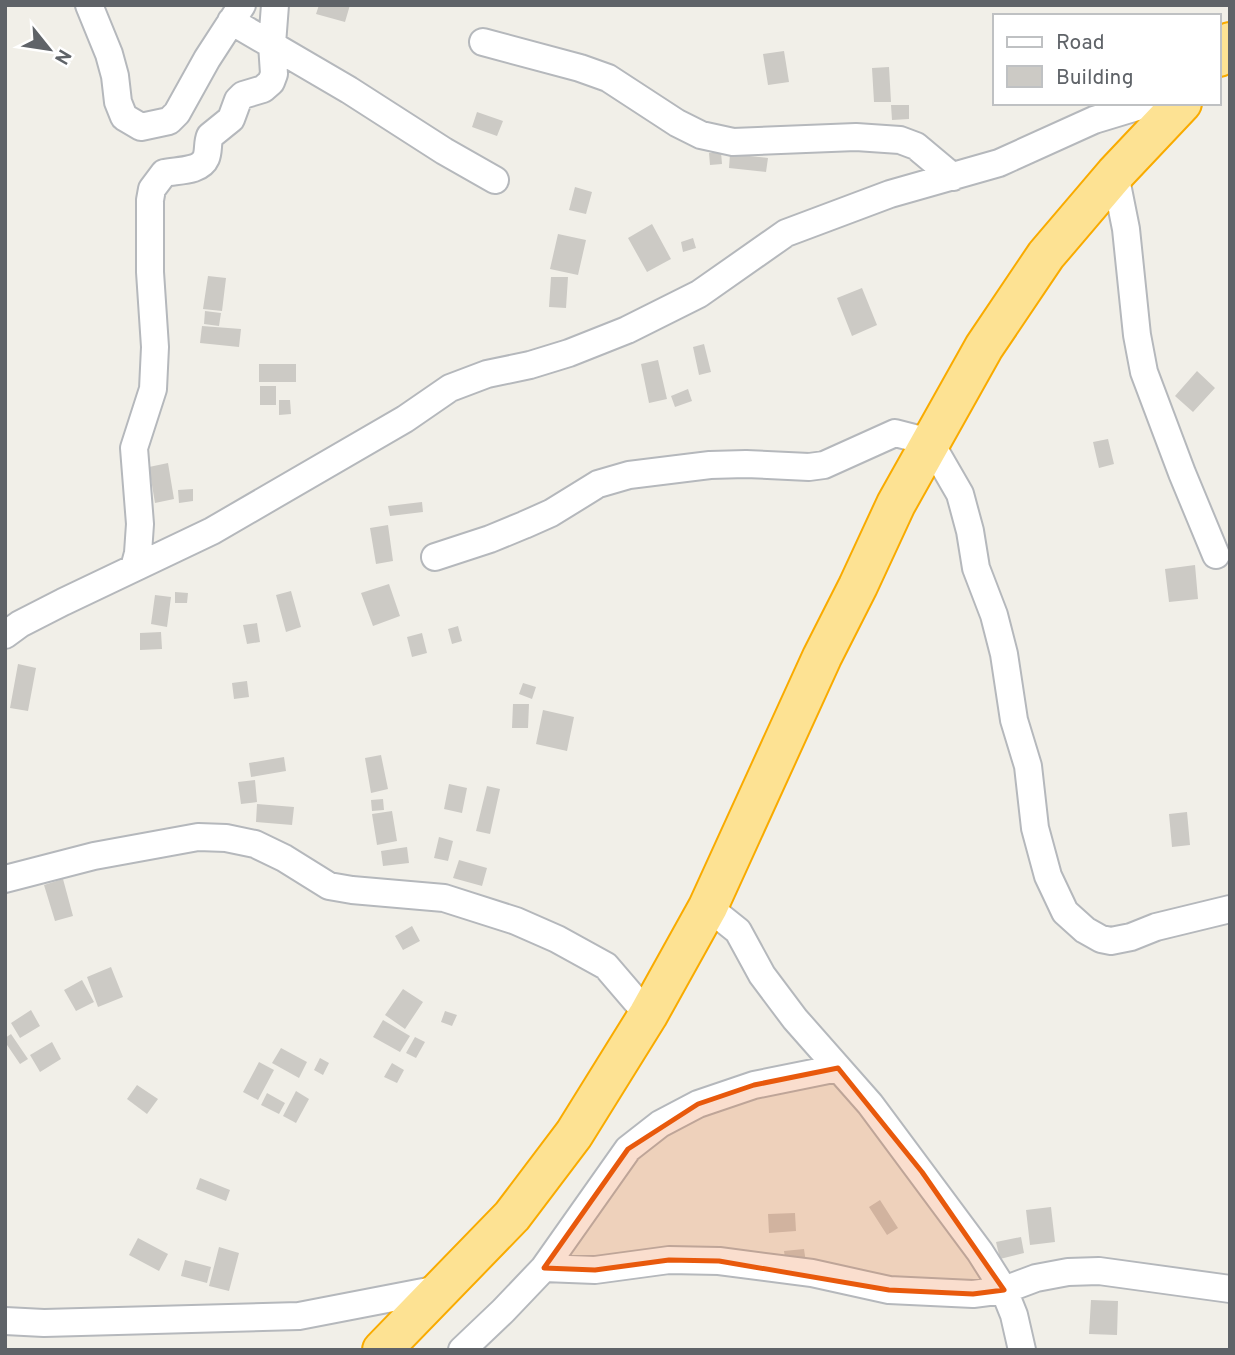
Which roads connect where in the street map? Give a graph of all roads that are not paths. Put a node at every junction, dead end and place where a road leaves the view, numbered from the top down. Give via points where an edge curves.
1 (89, 5) edge
2 (275, 5) edge
3 (236, 13) edge
4 (483, 42) dead end
5 (272, 44) junction
6 (1143, 105) edge
7 (1180, 105) edge
8 (1115, 174) junction
9 (953, 177) junction
10 (495, 180) dead end
11 (930, 442) junction
12 (1216, 555) dead end
13 (435, 556) dead end
14 (134, 568) junction
15 (5, 635) edge
16 (5, 879) edge
17 (708, 907) junction
18 (1230, 909) edge
19 (648, 1015) junction
20 (838, 1068) junction
21 (544, 1268) junction
22 (444, 1288) junction
23 (1230, 1289) edge
24 (1004, 1290) junction
25 (5, 1321) edge
26 (382, 1350) edge
27 (462, 1350) edge
28 (1022, 1350) edge

1 - 3 street via 109,54 124,117 141,127 169,121 177,113
2 - 5 street
3 - 5 street
4 - 9 street via 608,78 701,135 733,142 856,137 900,140 916,146
5 - 10 street
5 - 14 street via 271,82 243,95 232,119 210,136 201,165 164,173 152,189 155,347 153,389 134,448 140,524
6 - 9 street
7 - 8 highway
8 - 11 highway via 1046,255 984,347
8 - 12 street via 1144,372
9 - 14 street via 890,194 786,233 699,294 626,330 569,353 450,387 274,497
11 - 13 street via 895,433 824,465 710,465 629,475 598,484 524,525
11 - 17 highway via 822,657
11 - 18 street via 960,494 971,531 976,568 995,615 1004,654 1014,720 1028,766 1035,828 1048,876 1065,912 1086,930 1111,941
14 - 15 street
16 - 19 street via 94,856 198,837 226,838 265,849 329,886 444,898 516,921 606,966
17 - 19 highway
17 - 20 street via 738,931 762,975
19 - 22 highway via 551,1165 512,1216
20 - 21 street via 754,1085 698,1104 660,1124 628,1149
20 - 24 street via 922,1172
21 - 24 street via 595,1270 669,1260 719,1261 812,1273 889,1290 973,1294
21 - 27 street
22 - 25 street via 299,1316
22 - 26 highway
23 - 24 street via 1099,1271 1036,1278
24 - 28 street

